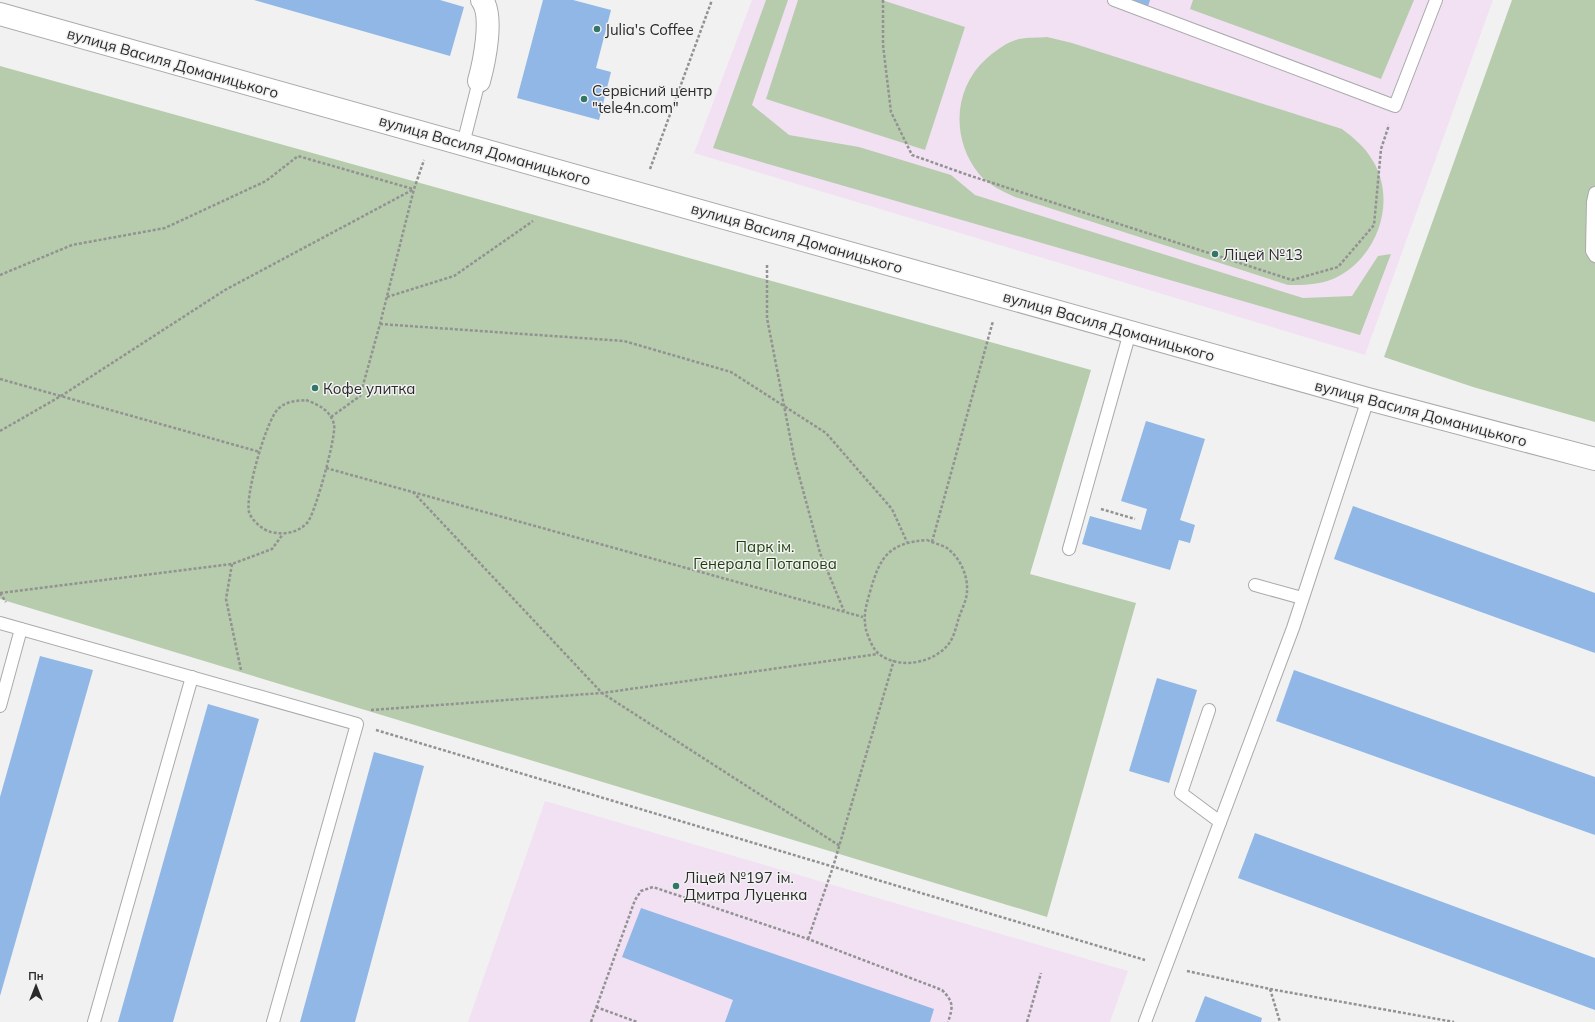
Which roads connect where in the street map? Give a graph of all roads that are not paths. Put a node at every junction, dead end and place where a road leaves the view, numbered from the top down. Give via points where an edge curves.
1 (482, 0) edge
2 (1114, 0) edge
3 (1436, 0) edge
4 (0, 14) edge
5 (479, 81) joint
6 (463, 144) junction
7 (1595, 193) edge
8 (1595, 256) edge
9 (1130, 332) junction
10 (1368, 399) junction
11 (1595, 459) edge
12 (1069, 550) dead end
13 (1255, 585) dead end
14 (1302, 598) junction
15 (0, 623) edge
16 (20, 629) junction
17 (192, 677) junction
18 (0, 706) edge
19 (1209, 710) dead end
20 (1220, 822) junction
21 (94, 1022) edge
22 (273, 1022) edge
23 (1145, 1022) edge

1 - 5 street via 487,25 486,55
2 - 3 lane via 1395,106
4 - 6 street, вулиця Василя Доманицького
5 - 6 lane
6 - 9 street, вулиця Василя Доманицького
7 - 8 lane via 1592,237 1592,251
9 - 10 street, вулиця Василя Доманицького
9 - 12 lane
10 - 11 street, вулиця Василя Доманицького
10 - 14 lane
13 - 14 lane
14 - 20 lane
15 - 16 lane
16 - 17 lane
16 - 18 lane
17 - 21 lane
17 - 22 lane via 357,724
19 - 20 lane via 1181,793
20 - 23 lane

